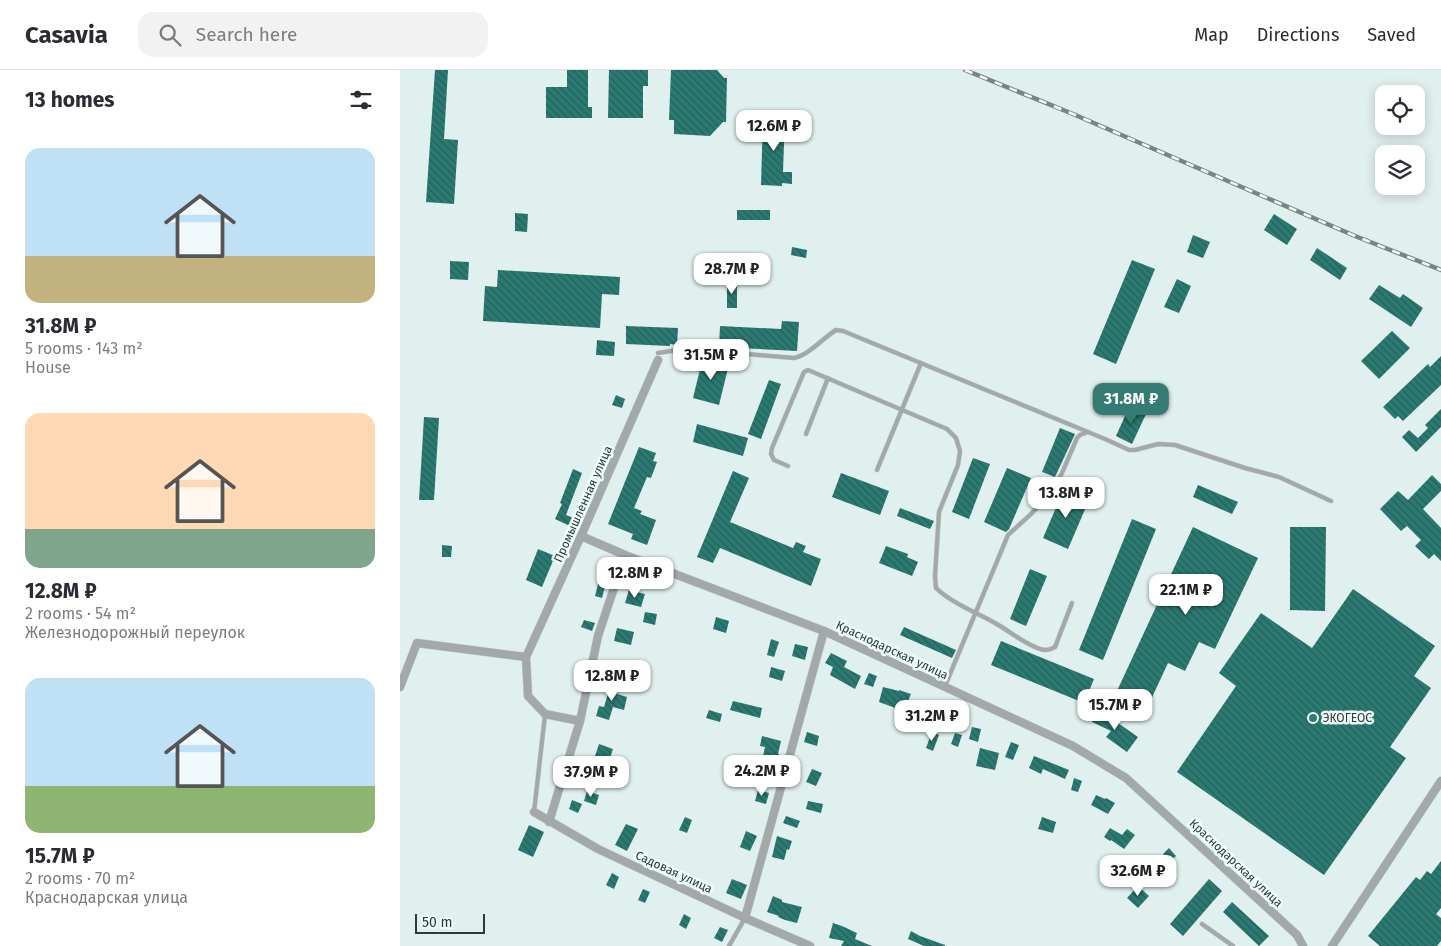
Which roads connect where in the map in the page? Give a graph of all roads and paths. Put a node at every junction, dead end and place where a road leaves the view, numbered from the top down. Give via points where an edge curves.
1 (658, 356) joint
2 (921, 363) junction
3 (828, 378) junction
4 (902, 410) junction
5 (1088, 432) junction
6 (806, 434) dead end
7 (788, 466) dead end
8 (877, 470) dead end
9 (1331, 501) dead end
10 (581, 536) junction
11 (625, 555) junction
12 (1072, 603) dead end
13 (975, 613) junction
14 (824, 631) junction
15 (526, 657) junction
16 (400, 687) edge
17 (944, 687) junction
18 (546, 714) junction
19 (580, 721) junction
20 (1441, 781) edge
21 (534, 812) joint
22 (549, 822) junction
23 (745, 918) junction
24 (1202, 924) dead end
25 (729, 946) edge
26 (810, 946) edge
27 (1233, 946) edge
28 (1303, 946) edge
29 (1332, 946) edge

1 - 2 lane via 700,350 794,358 805,354 836,330
1 - 10 street, Промышленная улица
2 - 4 lane
2 - 5 lane
3 - 4 lane
3 - 6 lane
3 - 7 lane via 808,370 804,372 772,448 774,460
4 - 8 lane
4 - 13 lane via 947,429 956,438 960,451 958,465 939,512 936,588
5 - 9 lane via 1129,450 1158,444 1174,445 1279,477
5 - 13 lane via 1078,438 1050,494 1008,535
10 - 11 street, Краснодарская улица
10 - 15 street, Промышленная улица
11 - 14 street, Краснодарская улица
11 - 19 street via 598,636
12 - 13 lane via 1055,647 1049,650 1014,636
13 - 17 lane
14 - 17 street, Краснодарская улица
14 - 23 street
15 - 16 street via 417,643
15 - 18 street via 528,696
17 - 28 street, Краснодарская улица via 1073,746 1126,778 1297,935
18 - 19 street
18 - 21 lane
19 - 22 street
20 - 29 street
21 - 22 street, Садовая улица
22 - 23 street, Садовая улица via 598,849
23 - 25 lane
23 - 26 street, Садовая улица
24 - 27 lane

